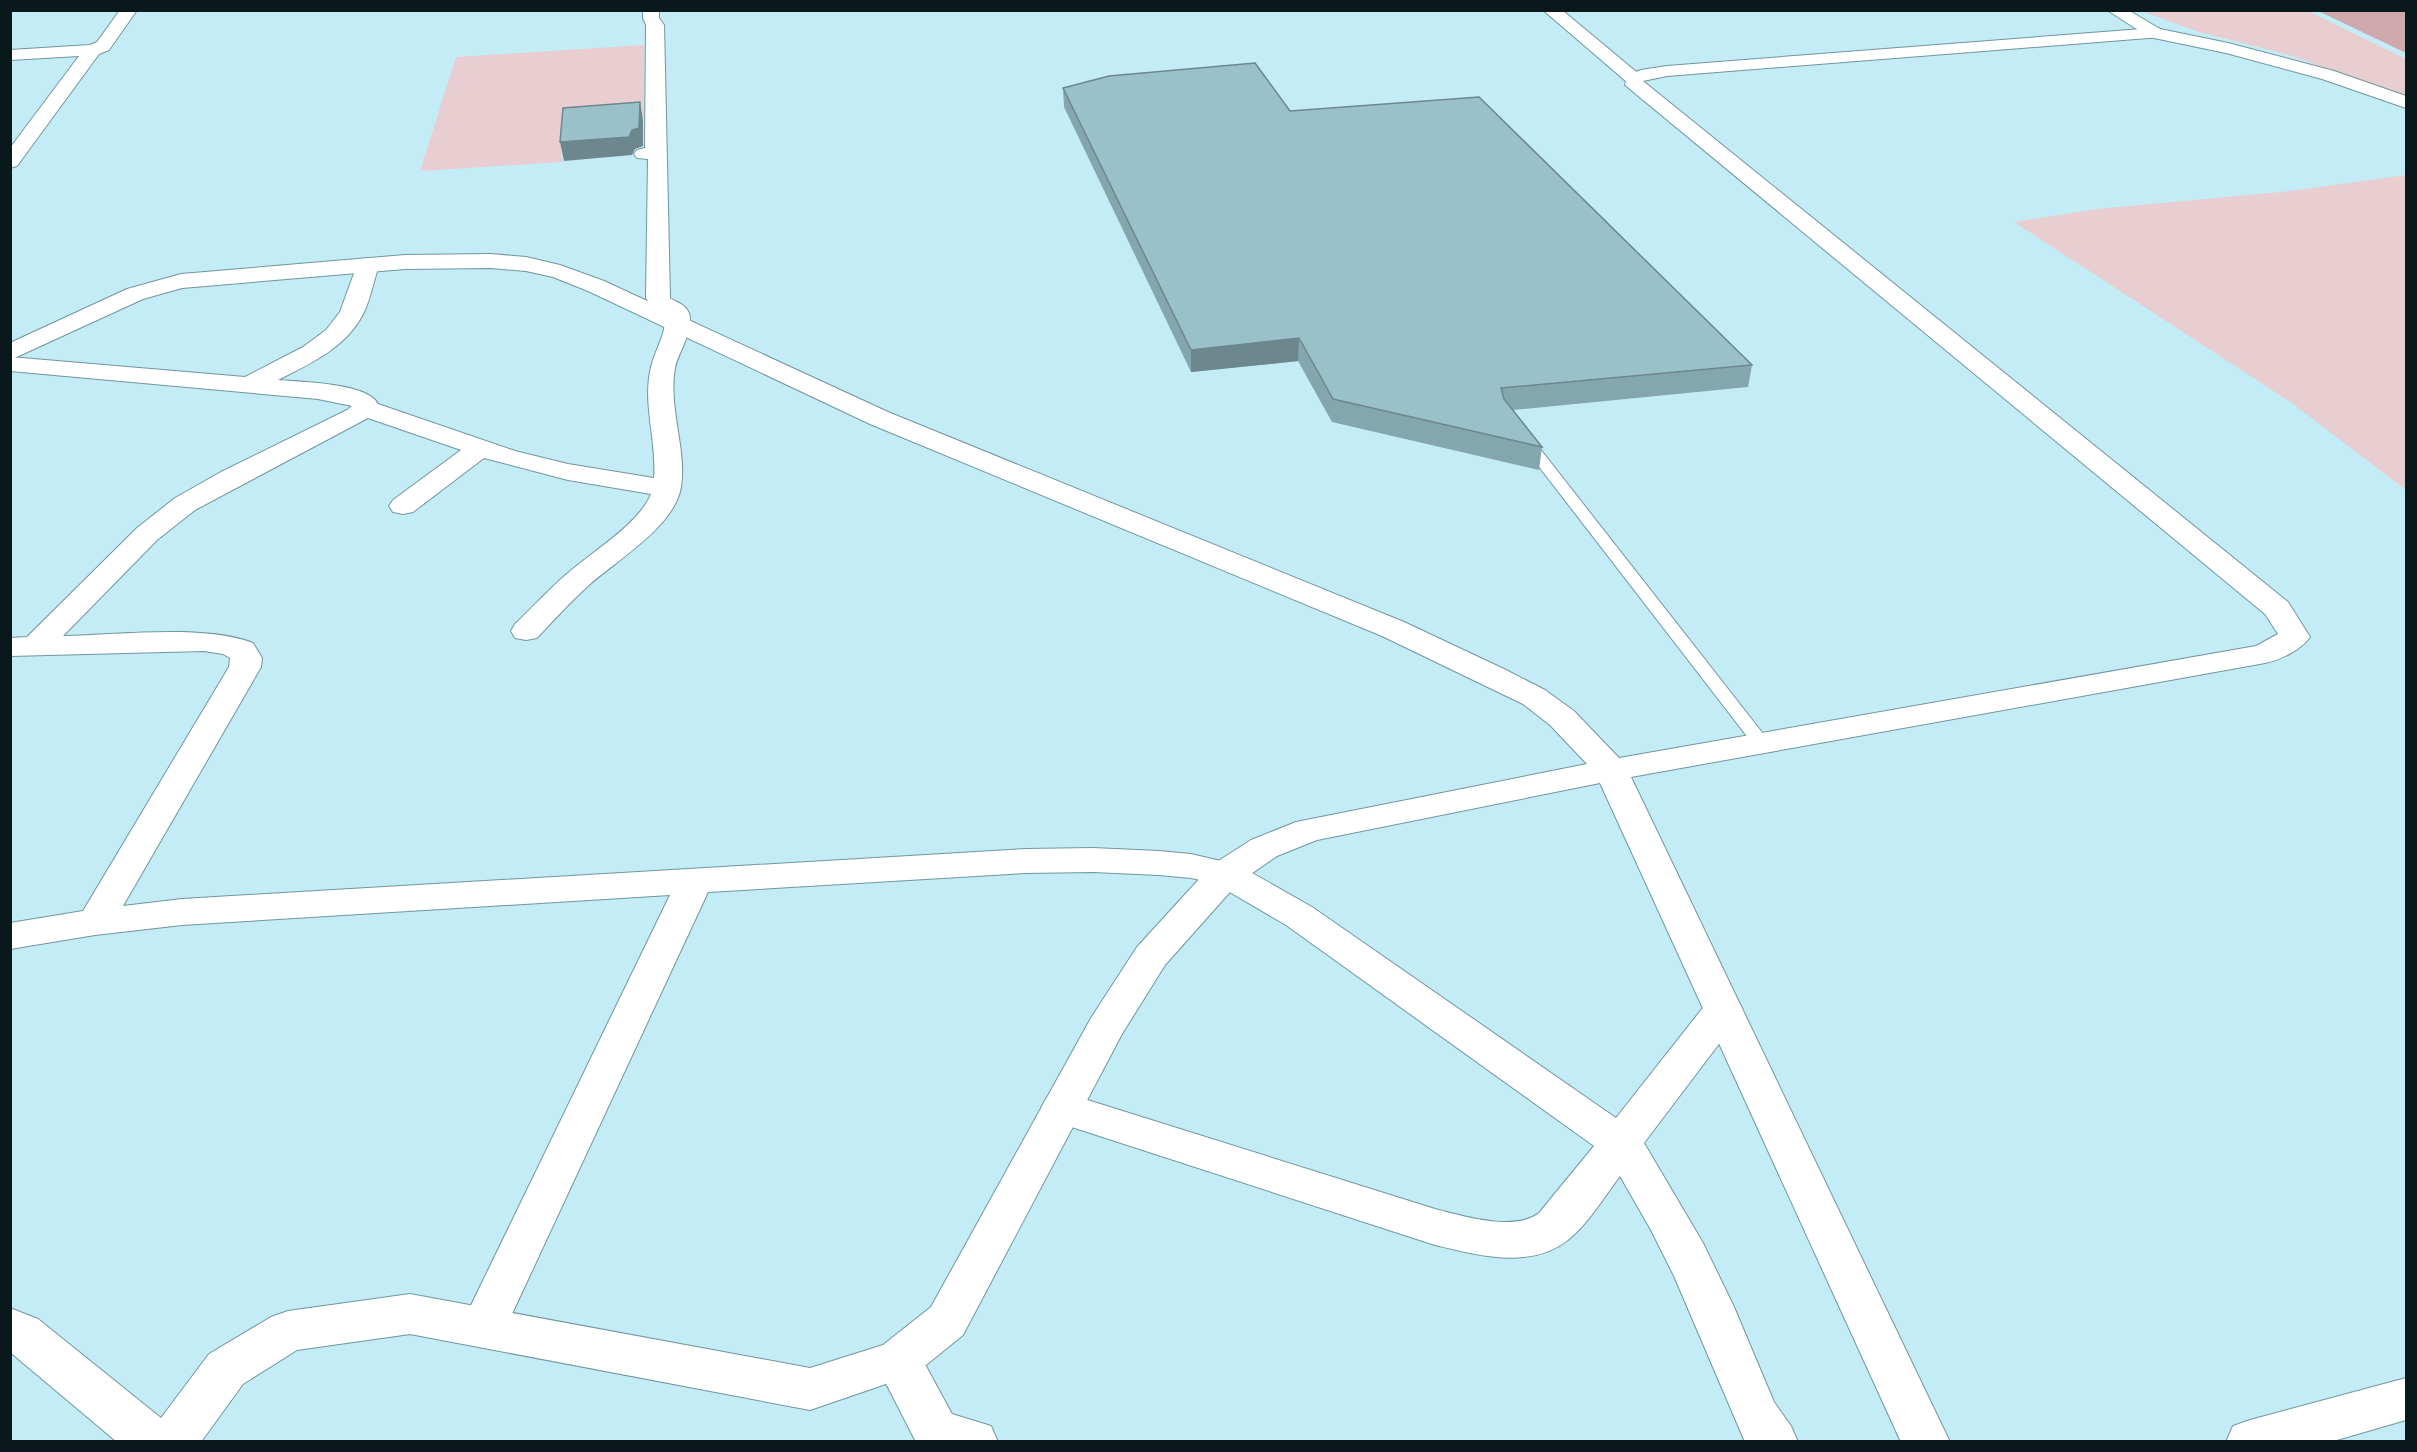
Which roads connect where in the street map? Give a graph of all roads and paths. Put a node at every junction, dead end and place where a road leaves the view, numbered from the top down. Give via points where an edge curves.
1 (129, 10) edge
2 (651, 10) edge
3 (1551, 10) edge
4 (2115, 10) edge
5 (2155, 33) junction
6 (93, 50) junction
7 (10, 55) edge
8 (1634, 79) junction
9 (2406, 102) edge
10 (10, 162) edge
11 (368, 265) junction
12 (678, 325) junction
13 (10, 353) edge
14 (10, 364) edge
15 (249, 385) junction
16 (364, 408) junction
17 (1516, 428) edge
18 (480, 449) junction
19 (668, 488) junction
20 (403, 506) dead end
21 (526, 631) dead end
22 (23, 647) edge
23 (1762, 744) junction
24 (1611, 770) junction
25 (1225, 874) junction
26 (695, 881) junction
27 (96, 922) junction
28 (10, 936) edge
29 (1723, 1010) junction
30 (1062, 1108) junction
31 (1621, 1143) junction
32 (483, 1328) junction
33 (14, 1337) edge
34 (898, 1360) junction
35 (2406, 1399) edge
36 (952, 1438) edge
37 (1927, 1441) edge
38 (153, 1442) edge
39 (172, 1442) edge
40 (1774, 1442) edge
41 (2250, 1442) edge

1 - 6 street via 103,46
2 - 12 street via 655,26 650,153 658,155 658,298 676,311
3 - 8 street
4 - 5 street
5 - 8 street via 1667,71
5 - 9 street via 2328,75
6 - 7 street
6 - 10 street
8 - 23 street via 1638,89 2277,608 2295,637 2265,654
11 - 12 street via 455,261 526,264 587,282
11 - 13 street via 223,276 156,286
11 - 15 street via 352,311 334,336
12 - 19 street via 663,367 660,400
12 - 24 street via 879,418 1493,675 1534,697 1562,718
14 - 15 street
15 - 16 street via 341,393 362,400
16 - 18 street
16 - 22 street via 356,416 185,504
17 - 23 lane
18 - 19 street via 568,472
18 - 20 street
19 - 21 street via 660,506 642,526 577,580
22 - 27 street via 204,642 229,645 242,650 246,658 245,667
23 - 24 street
24 - 25 street via 1308,830 1264,848
24 - 29 street
25 - 26 street via 1159,863 1048,861
25 - 30 street via 1152,956 1105,1028
25 - 31 street via 1299,916
26 - 27 street via 304,904
26 - 32 street
27 - 28 street
29 - 31 street
29 - 37 street
30 - 31 street via 1435,1227 1491,1240 1523,1239 1545,1233 1565,1215
30 - 34 street via 946,1321
31 - 40 street via 1654,1192 1679,1240 1751,1404
32 - 34 street via 810,1389
32 - 39 street via 410,1314 288,1331 226,1369
33 - 38 street
34 - 36 street
35 - 41 street

